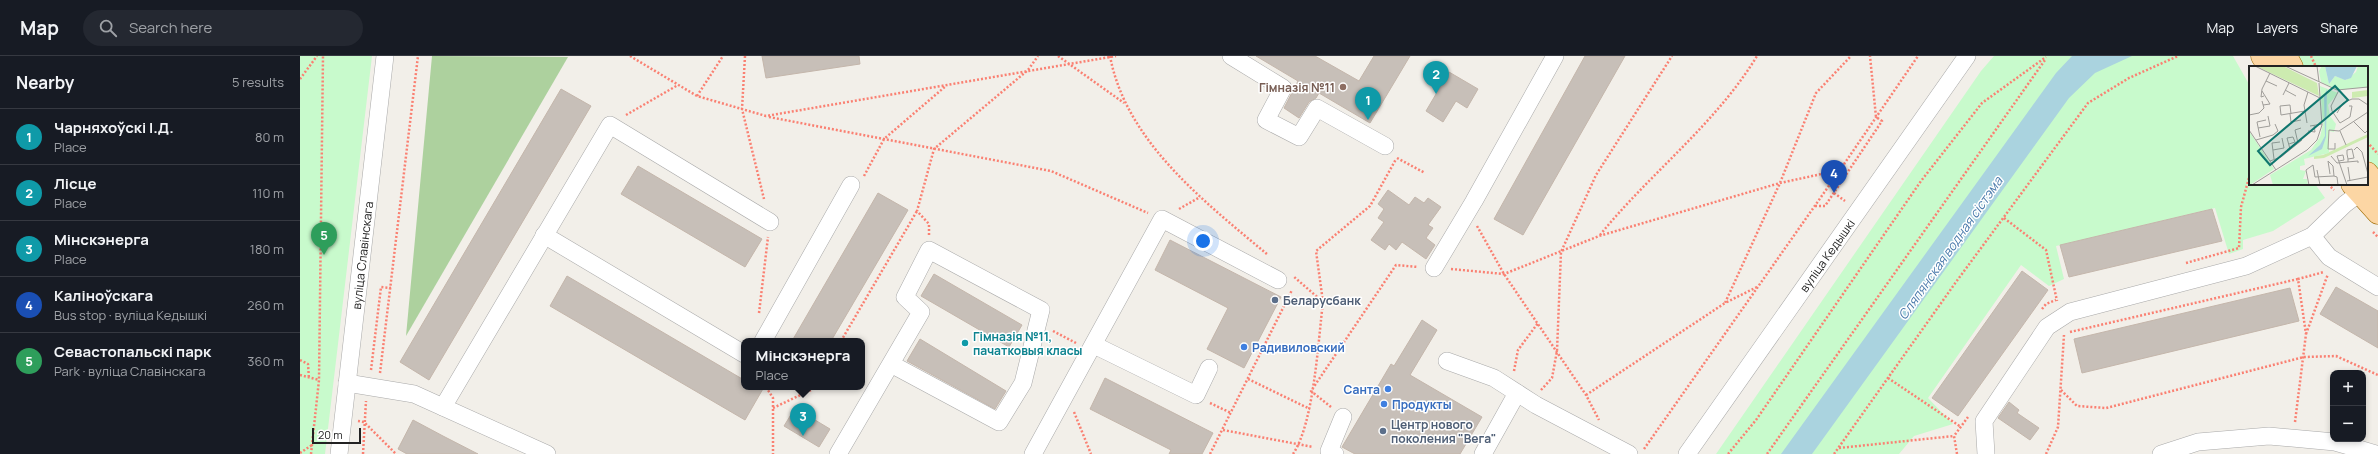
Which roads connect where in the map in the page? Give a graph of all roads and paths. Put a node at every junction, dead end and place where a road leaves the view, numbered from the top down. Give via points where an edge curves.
1 (317, 56) edge
2 (322, 56) edge
3 (385, 56) edge
4 (418, 56) edge
5 (630, 56) edge
6 (723, 56) edge
7 (1038, 56) edge
8 (1058, 56) edge
9 (1116, 56) edge
10 (1231, 56) edge
11 (1555, 56) edge
12 (1672, 56) edge
13 (1758, 56) edge
14 (1851, 56) edge
15 (1870, 56) edge
16 (1918, 56) edge
17 (1966, 56) edge
18 (2178, 56) edge
19 (2262, 56) edge
20 (2286, 56) edge
21 (2311, 56) edge
22 (2047, 57) edge
23 (1069, 63) junction
24 (2268, 66) edge
25 (2291, 66) edge
26 (2316, 66) edge
27 (1028, 70) junction
28 (300, 79) edge
29 (678, 84) junction
30 (947, 84) junction
31 (697, 96) junction
32 (1125, 104) dead end
33 (766, 116) junction
34 (1876, 117) junction
35 (610, 125) junction
36 (884, 139) junction
37 (2368, 143) edge
38 (934, 149) junction
39 (1391, 152) junction
40 (2378, 154) edge
41 (1840, 170) junction
42 (1425, 173) dead end
43 (2249, 177) edge
44 (1780, 183) junction
45 (851, 185) joint
46 (2365, 185) edge
47 (2366, 185) edge
48 (1815, 206) junction
49 (2240, 206) dead end
50 (1468, 210) junction
51 (917, 211) junction
52 (2378, 214) edge
53 (2004, 218) junction
54 (1162, 220) junction
55 (770, 222) dead end
56 (544, 235) junction
57 (1599, 236) junction
58 (2312, 236) junction
59 (929, 250) junction
60 (1561, 252) junction
61 (1434, 268) junction
62 (2329, 271) junction
63 (1504, 274) junction
64 (2335, 275) dead end
65 (1298, 279) dead end
66 (2298, 279) junction
67 (1278, 280) dead end
68 (1757, 287) junction
69 (2378, 287) edge
70 (391, 288) junction
71 (1323, 302) dead end
72 (1725, 303) junction
73 (1038, 323) junction
74 (1538, 324) junction
75 (2062, 326) junction
76 (2306, 334) junction
77 (765, 338) edge
78 (843, 338) edge
79 (1092, 348) junction
80 (1557, 351) junction
81 (741, 352) edge
82 (2304, 357) junction
83 (300, 360) edge
84 (1447, 361) dead end
85 (890, 364) junction
86 (1209, 368) dead end
87 (2378, 375) edge
88 (300, 376) edge
89 (1888, 378) junction
90 (309, 379) junction
91 (1248, 379) junction
92 (319, 380) junction
93 (347, 384) junction
94 (368, 387) junction
95 (768, 390) edge
96 (811, 390) edge
97 (2061, 390) junction
98 (1066, 392) junction
99 (1519, 394) junction
100 (1196, 395) junction
101 (1586, 395) junction
102 (443, 407) junction
103 (773, 408) junction
104 (1310, 409) dead end
105 (1231, 414) junction
106 (2297, 414) dead end
107 (1343, 417) joint
108 (357, 421) dead end
109 (364, 422) junction
110 (1601, 424) dead end
111 (1960, 427) dead end
112 (1223, 430) junction
113 (312, 444) junction
114 (1839, 448) junction
115 (1637, 449) edge
116 (1332, 452) edge
117 (300, 453) edge
118 (311, 454) edge
119 (339, 454) edge
120 (363, 454) edge
121 (396, 454) edge
122 (547, 454) edge
123 (773, 454) edge
124 (838, 454) edge
125 (1033, 454) edge
126 (1091, 454) edge
127 (1210, 454) edge
128 (1483, 454) edge
129 (1640, 454) edge
130 (1687, 454) edge
131 (1728, 454) edge
132 (1766, 454) edge
133 (1834, 454) edge
134 (1957, 454) edge
135 (1986, 454) edge
136 (2046, 454) edge
137 (2161, 454) edge
138 (2376, 454) edge

1 - 28 path
2 - 92 path
3 - 93 street, вуліца Славінскага
4 - 70 path
5 - 29 path
6 - 31 path
7 - 27 path
8 - 23 path
9 - 23 path
10 - 39 street via 1283,88 1266,120 1299,137 1318,108
11 - 50 street
12 - 60 path via 1596,175
13 - 57 path via 1741,82 1704,126 1624,205
14 - 44 path via 1816,93
15 - 34 path
16 - 34 path
17 - 130 street, вуліца Кедышкі
18 - 53 path via 2129,78 2088,104
19 - 24 main road
20 - 25 main road
21 - 26 path
22 - 131 path via 1982,103 1921,181 1756,420
22 - 132 path
23 - 27 path
23 - 32 path
27 - 30 path
27 - 38 path
29 - 31 path
29 - 35 path
30 - 33 path
30 - 36 path
31 - 33 path
33 - 36 path
34 - 41 path
34 - 48 path via 1882,121 1830,199 1825,206
35 - 55 street
35 - 56 street
36 - 38 path
36 - 45 path via 858,187
37 - 40 path
38 - 51 path
38 - 54 path via 1051,171
39 - 42 path
39 - 71 path via 1370,206 1316,252
41 - 44 path
41 - 48 path
43 - 49 path
44 - 57 path
44 - 72 path
45 - 77 street
46 - 58 street
47 - 52 main road
48 - 68 path
50 - 61 street
50 - 63 path
51 - 59 path via 929,224
51 - 78 path
53 - 75 path via 2046,250
53 - 89 path
54 - 67 street
54 - 79 street
56 - 81 street
56 - 102 street
57 - 60 path
58 - 69 street via 2329,257
58 - 75 street via 2246,266 2070,312
59 - 73 street via 1041,310
59 - 85 street via 905,297 921,312
60 - 63 path
60 - 80 path
61 - 63 path
61 - 107 path via 1396,265 1312,391
62 - 64 path
62 - 66 path
62 - 76 path
63 - 74 path
65 - 91 path
66 - 75 path
66 - 76 path
68 - 72 path
68 - 115 path
70 - 70 path via 380,374 371,373 381,287
72 - 101 path
73 - 79 path
73 - 85 street via 1023,384 999,422
74 - 80 path
74 - 99 path via 1518,350
75 - 97 path
75 - 135 street via 2047,327 1984,420
76 - 82 path
79 - 98 street
79 - 100 street
80 - 99 path via 1552,378
80 - 101 path
82 - 87 path via 2336,356
82 - 97 path via 2106,408 2077,406
82 - 106 path
83 - 90 path via 308,364
84 - 99 street via 1494,378
85 - 124 street
86 - 100 street
88 - 90 path
89 - 111 path
89 - 114 path
90 - 92 path
91 - 104 path
91 - 105 path
92 - 113 path
93 - 94 street
93 - 119 street, вуліца Славінскага
94 - 102 street via 414,394
94 - 109 path
95 - 103 path via 773,398
96 - 103 path
97 - 136 path via 2058,427
98 - 125 street
98 - 126 path
99 - 115 street
99 - 128 street
100 - 105 path
101 - 110 path
102 - 122 street
103 - 123 path
105 - 112 path
107 - 116 street
108 - 109 path
109 - 120 path
109 - 121 path
112 - 116 path
112 - 127 path
113 - 117 path
113 - 118 path
114 - 133 path
114 - 134 path via 1954,436
115 - 129 path
137 - 138 street via 2198,442 2269,436 2334,442

